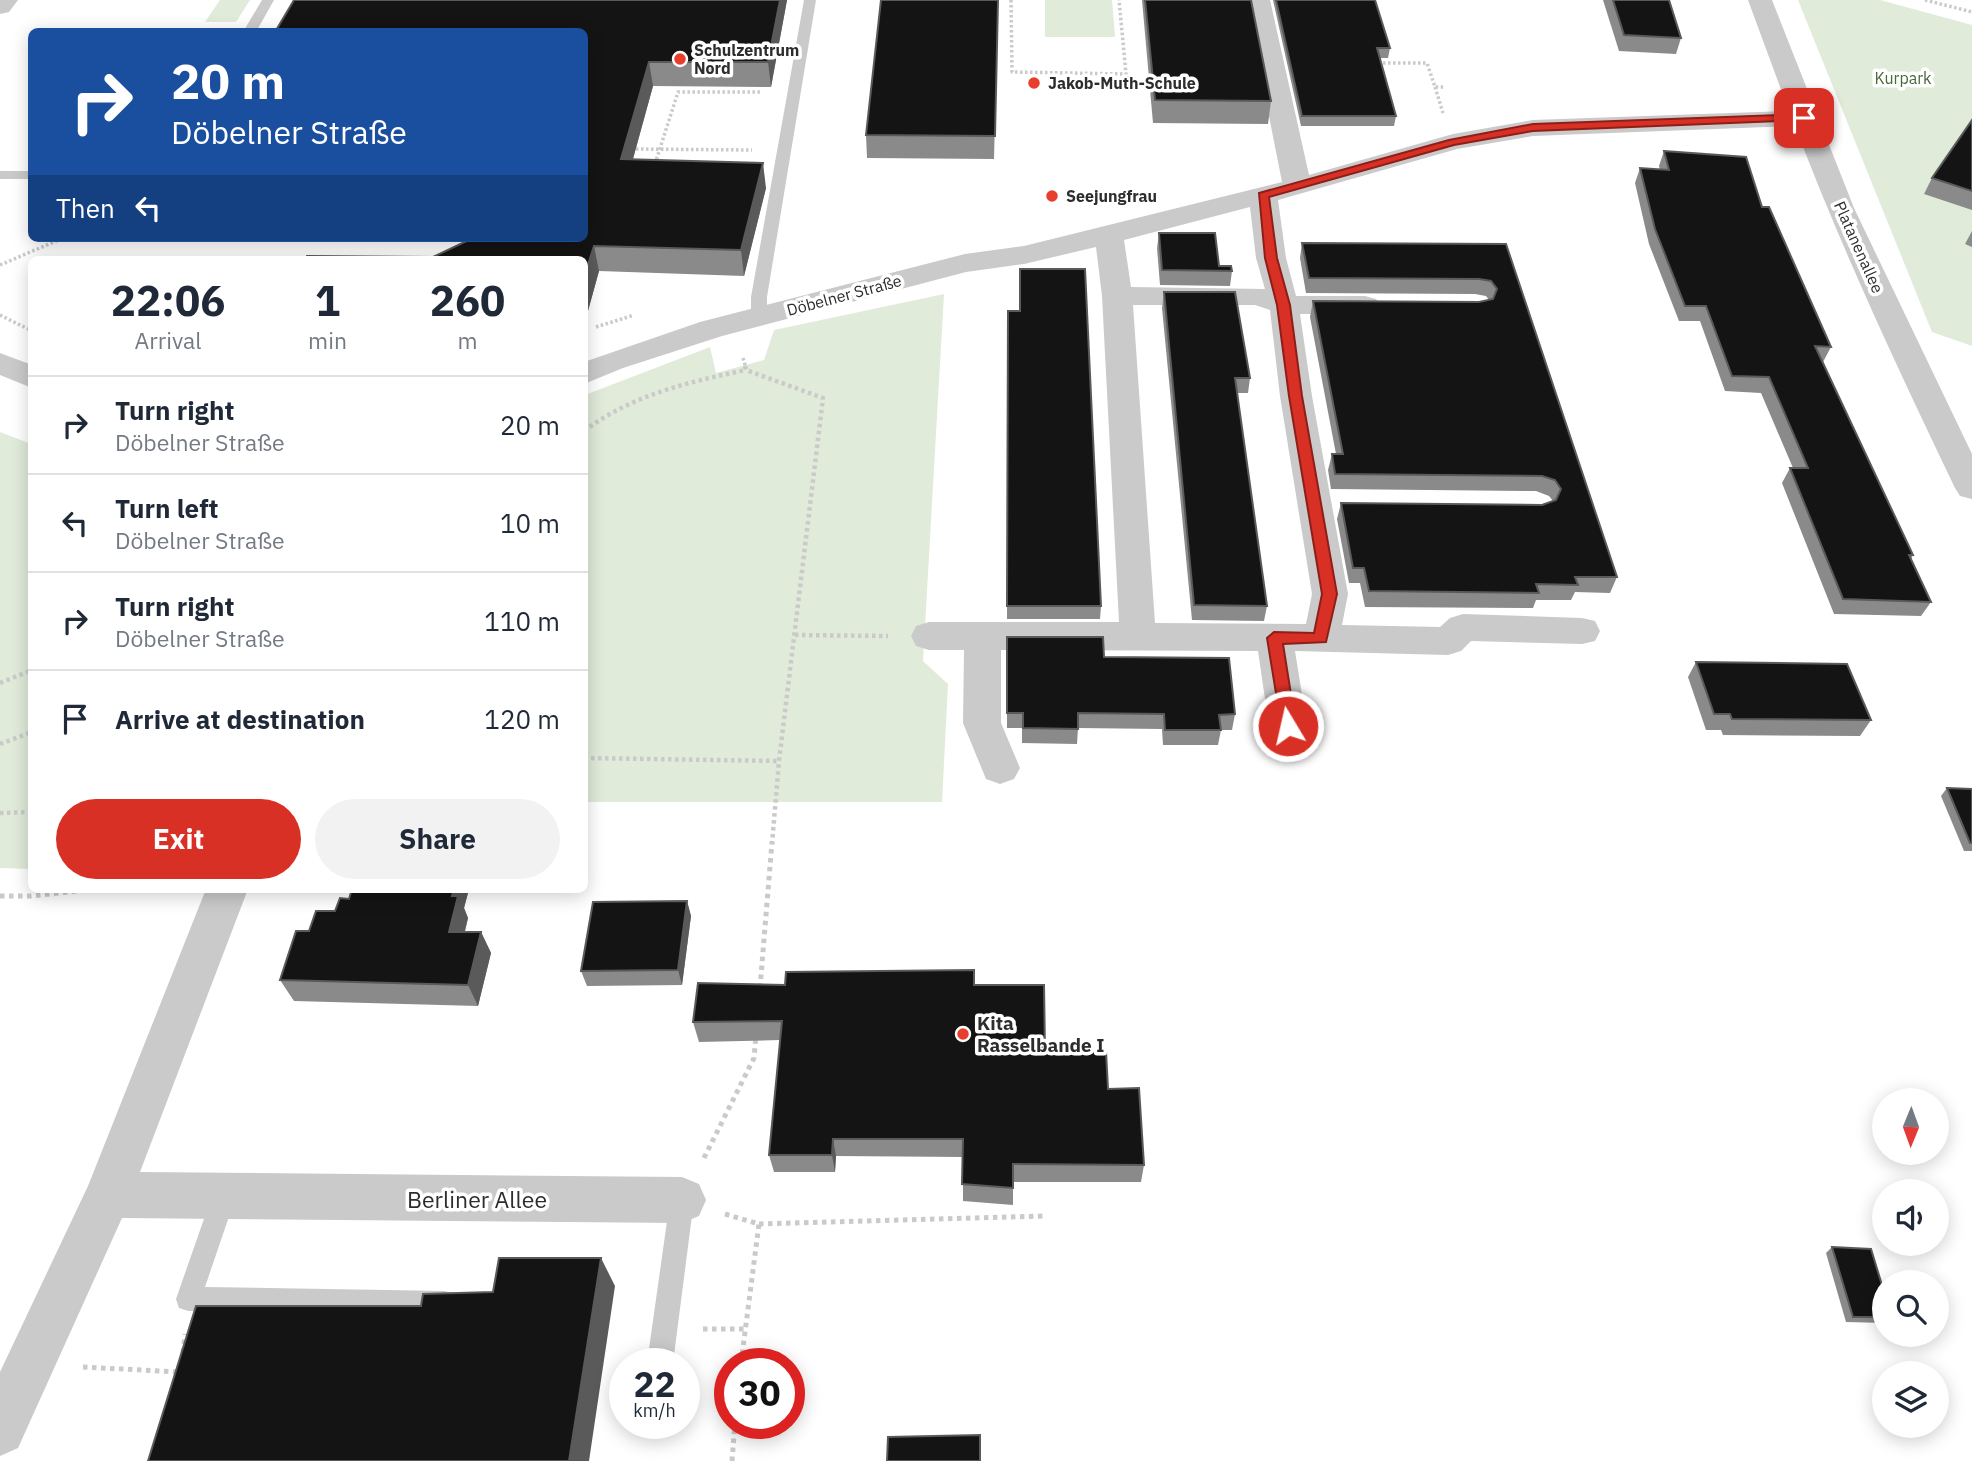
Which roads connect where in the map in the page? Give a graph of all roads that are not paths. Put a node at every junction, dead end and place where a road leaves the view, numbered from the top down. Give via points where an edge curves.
1 (6, 0) edge
2 (268, 0) edge
3 (810, 0) edge
4 (1258, 0) edge
5 (1760, 0) edge
6 (0, 8) edge
7 (251, 28) edge
8 (1804, 118) junction
9 (28, 175) edge
10 (0, 176) edge
11 (1297, 185) junction
12 (1263, 195) junction
13 (1109, 235) junction
14 (1117, 296) junction
15 (1283, 305) junction
16 (1393, 306) edge
17 (748, 320) junction
18 (0, 363) edge
19 (588, 372) edge
20 (28, 376) edge
21 (1972, 488) edge
22 (1582, 631) dead end
23 (929, 636) road end
24 (983, 636) junction
25 (1138, 636) junction
26 (1274, 638) junction
27 (1321, 638) junction
28 (1288, 726) dead end
29 (1000, 768) dead end
30 (225, 893) edge
31 (108, 1195) junction
32 (224, 1196) junction
33 (682, 1200) joint
34 (471, 1303) edge
35 (662, 1348) edge
36 (0, 1430) edge

1 - 6 street
2 - 7 lane
3 - 17 lane via 759,297
4 - 11 street
5 - 8 street, Platanenallee
8 - 11 street, Döbelner Straße via 1533,128 1452,142
8 - 21 street, Platanenallee via 1857,244
9 - 10 lane
11 - 12 street, Döbelner Straße
12 - 13 street, Döbelner Straße
12 - 15 street
13 - 14 street
13 - 17 street, Döbelner Straße via 965,263
14 - 15 street via 1258,296
14 - 25 street
15 - 16 street
15 - 27 street via 1296,396 1329,504 1330,594
17 - 19 street, Döbelner Straße
18 - 20 street
22 - 27 street via 1463,627 1448,641
23 - 24 street
24 - 25 street
24 - 29 street via 982,723
25 - 26 street
26 - 27 street
26 - 28 street
30 - 31 street
31 - 32 street, Berliner Allee
31 - 36 street
32 - 33 street, Berliner Allee
32 - 34 lane via 188,1299
33 - 35 lane, Berliner Allee

